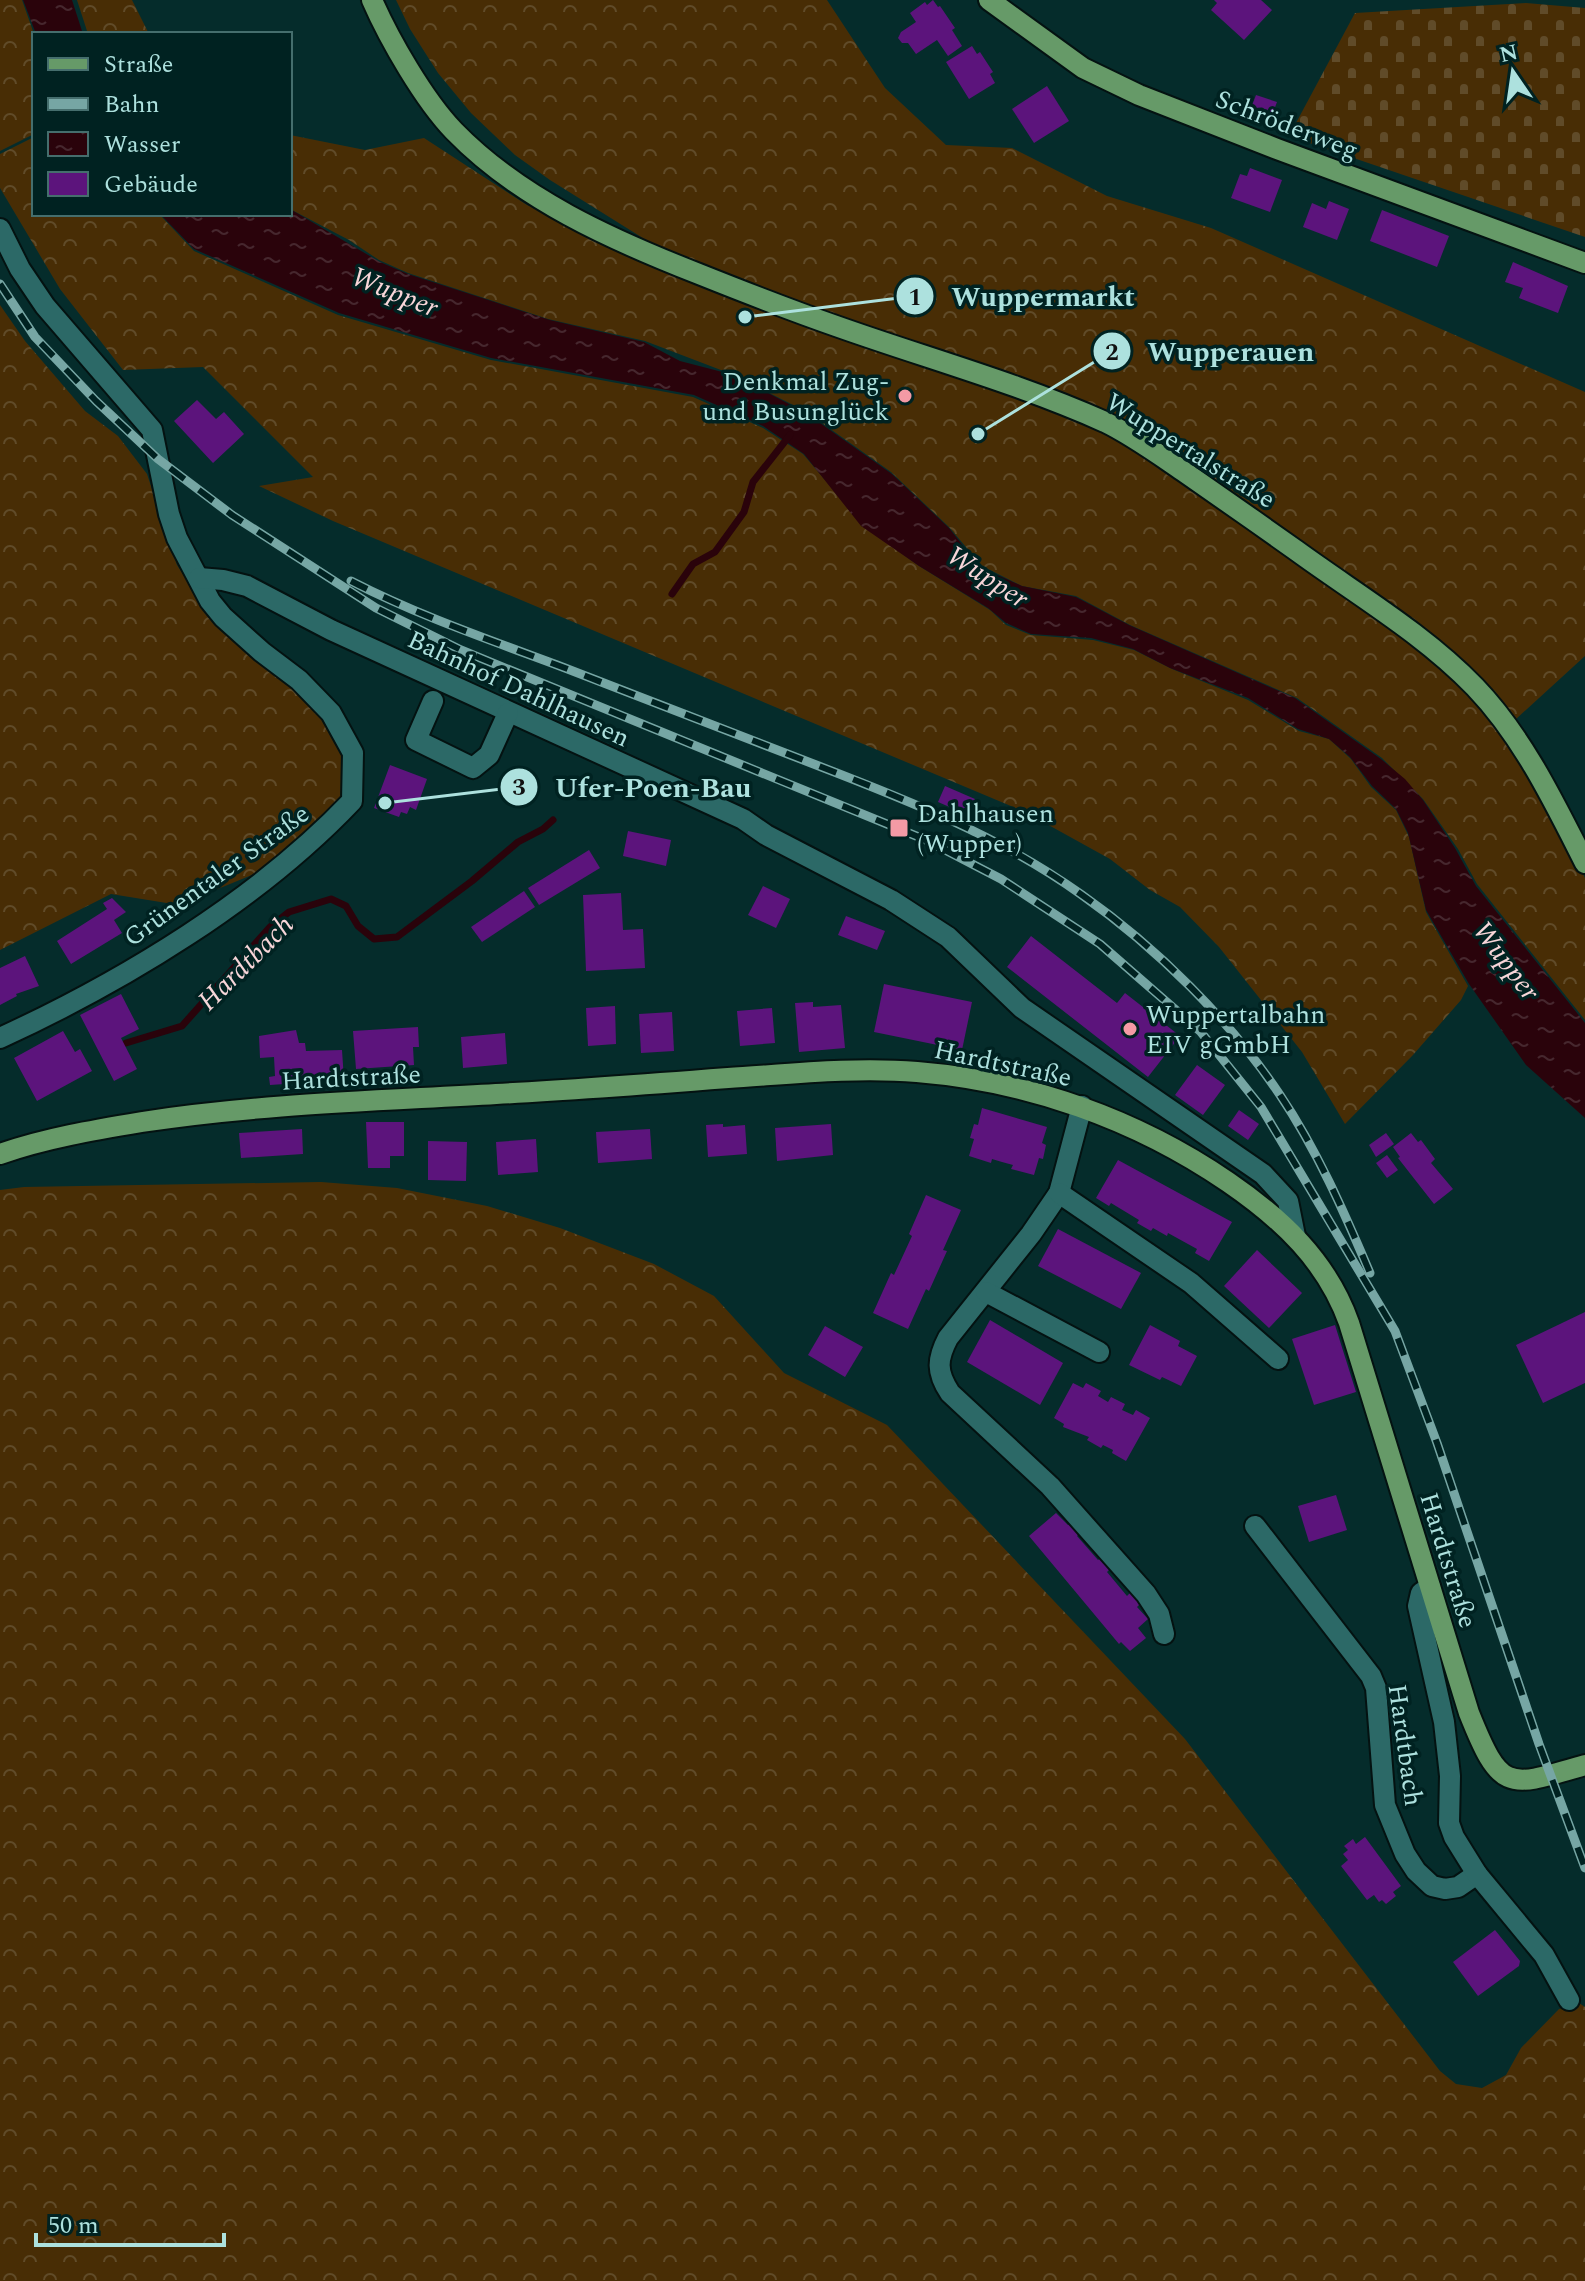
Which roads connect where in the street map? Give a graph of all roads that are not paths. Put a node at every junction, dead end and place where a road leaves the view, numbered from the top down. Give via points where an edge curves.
1 (372, 0) edge
2 (989, 0) edge
3 (0, 229) edge
4 (1585, 263) edge
5 (199, 578) junction
6 (433, 701) dead end
7 (508, 713) junction
8 (1585, 863) edge
9 (0, 1038) edge
10 (1082, 1106) junction
11 (0, 1154) edge
12 (1059, 1193) junction
13 (1295, 1236) junction
14 (986, 1292) junction
15 (1099, 1352) dead end
16 (1278, 1359) dead end
17 (1255, 1526) dead end
18 (1430, 1587) junction
19 (1164, 1634) dead end
20 (1585, 1765) edge
21 (1477, 1874) junction
22 (1569, 2000) dead end

1 - 8 main road, Wuppertalstraße via 393,43 453,130 543,200 660,259 1049,398 1110,425 1262,525 1424,643 1475,687 1549,792
2 - 4 main road, Schröderweg via 1083,68 1139,95
3 - 5 street, Grünentaler Straße via 45,306 152,430 169,514
5 - 7 street, Bahnhof Dahlhausen via 247,586
5 - 9 street, Grünentaler Straße via 223,617 331,713 353,753 352,801 322,832 174,942 54,1013
6 - 7 street via 416,740 473,768 489,755
7 - 13 street, Bahnhof Dahlhausen via 743,819 948,937 1022,1008 1263,1174 1288,1201
10 - 11 main road, Hardtstraße via 953,1076 808,1072 229,1111 89,1131
10 - 12 street
10 - 13 main road, Hardtstraße via 1211,1170
12 - 14 street
12 - 16 street via 1191,1283
13 - 18 main road, Hardtstraße via 1340,1299
14 - 15 street
14 - 19 street via 941,1351 941,1379 961,1405 1050,1486 1146,1594
17 - 21 street, Hardtbach via 1371,1676 1385,1805 1405,1854 1432,1886 1458,1887
18 - 20 main road, Hardtstraße via 1469,1713 1493,1764 1519,1781
18 - 21 street, Hardtbach via 1421,1593 1418,1606 1444,1722 1449,1823
21 - 22 street via 1544,1955

